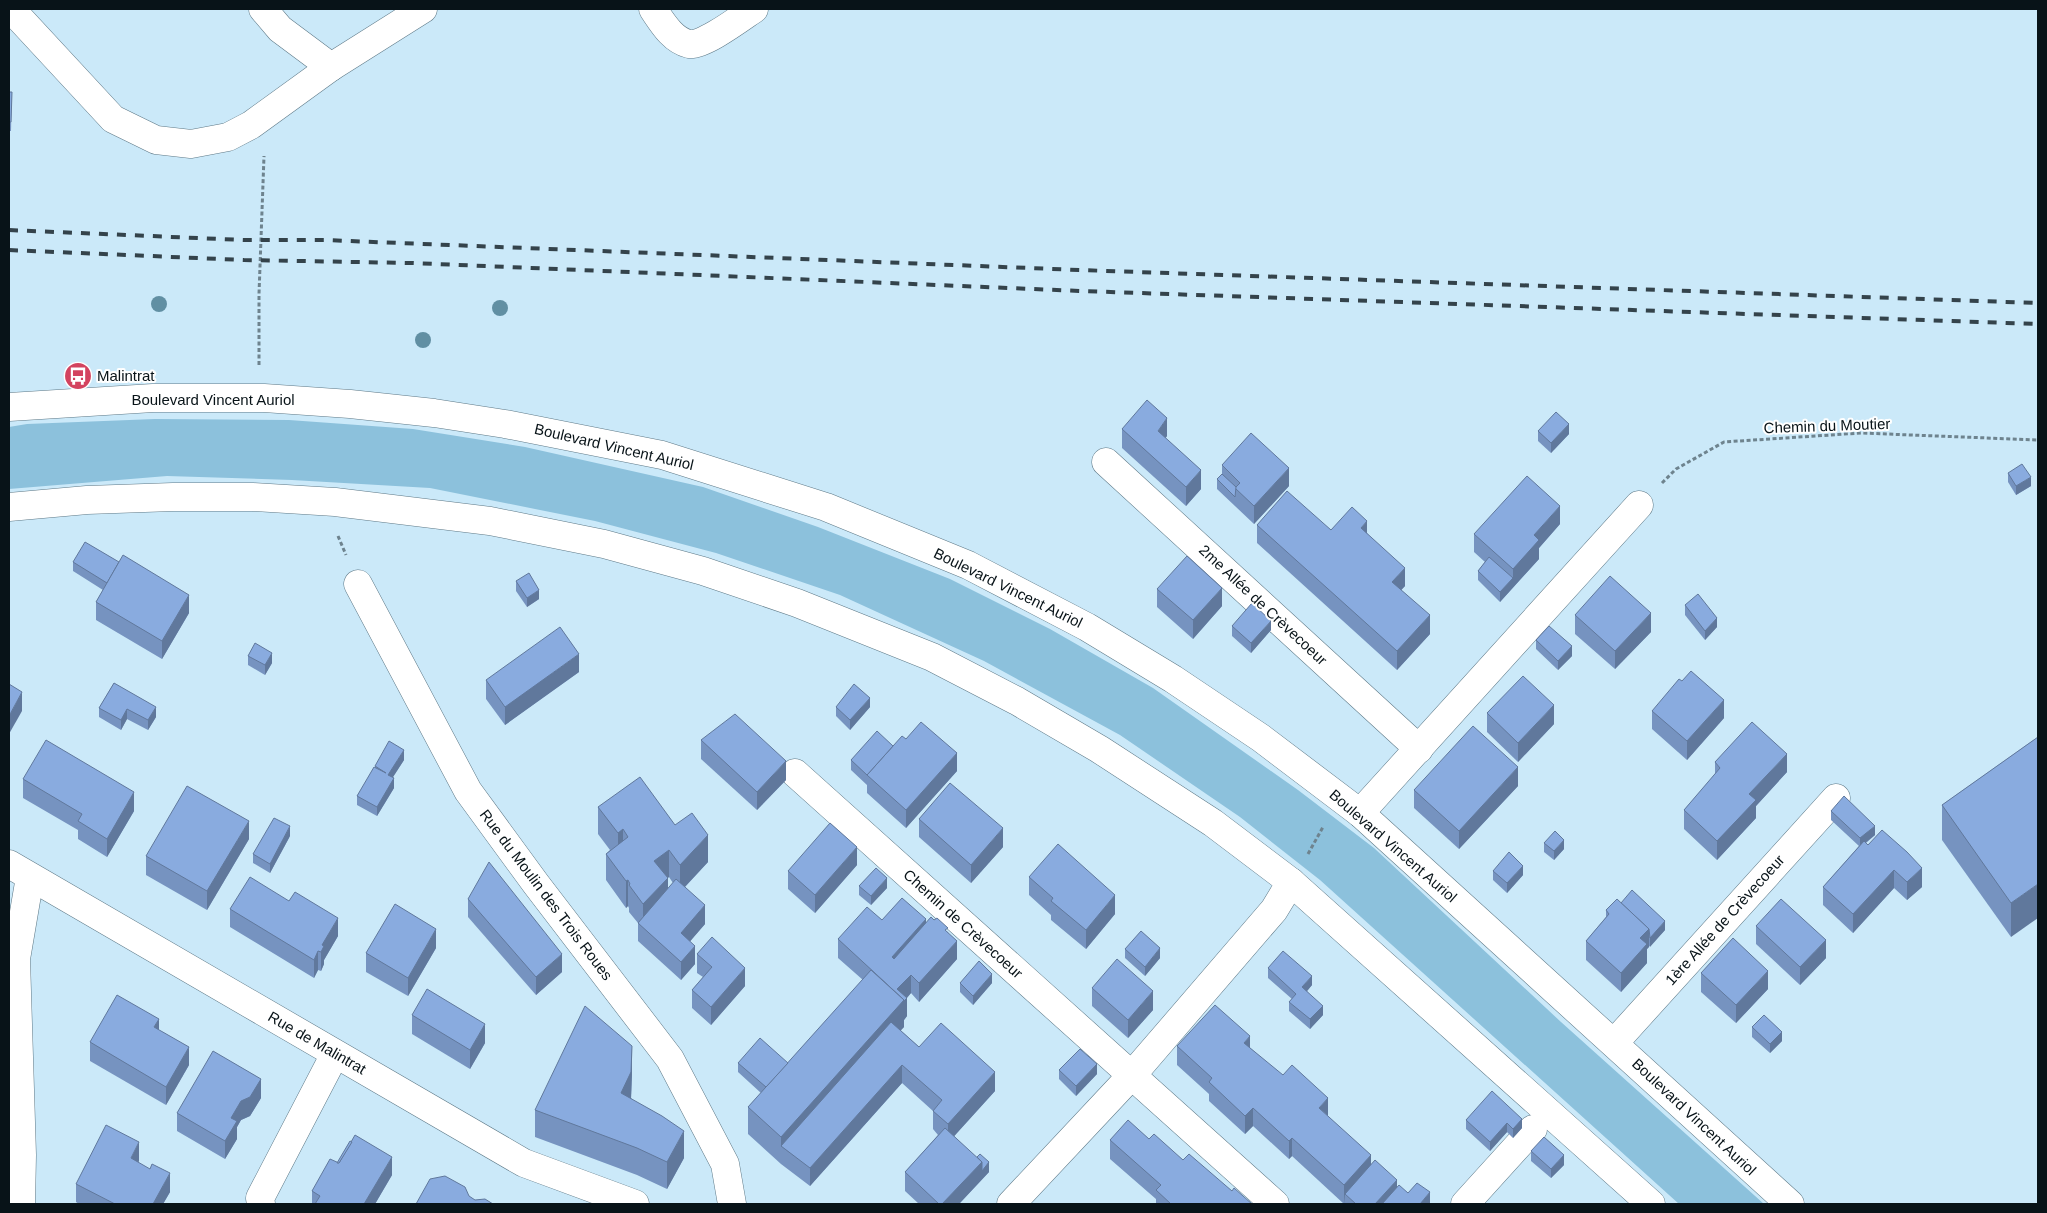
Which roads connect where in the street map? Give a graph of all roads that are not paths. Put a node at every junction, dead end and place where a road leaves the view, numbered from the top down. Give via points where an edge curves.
1 (11, 9) edge
2 (263, 9) edge
3 (423, 9) edge
4 (653, 9) edge
5 (754, 9) edge
6 (330, 67) junction
7 (9, 407) edge
8 (1106, 462) dead end
9 (1639, 505) road end
10 (9, 507) edge
11 (358, 584) road end
12 (1419, 748) junction
13 (794, 773) dead end
14 (1836, 798) dead end
15 (1350, 805) junction
16 (19, 870) edge
17 (1291, 882) junction
18 (1614, 1043) junction
19 (335, 1054) junction
20 (1132, 1075) junction
21 (1533, 1130) dead end
22 (15, 1153) edge
23 (21, 1204) edge
24 (261, 1204) edge
25 (635, 1204) edge
26 (732, 1204) edge
27 (1011, 1204) edge
28 (1274, 1204) edge
29 (1465, 1204) edge
30 (1651, 1204) edge
31 (1790, 1204) edge

1 - 6 street via 113,119 156,140 191,144 228,137 251,125
2 - 6 street via 280,29
3 - 6 street
4 - 5 street via 665,27 679,40 691,45
7 - 15 street, Boulevard Vincent Auriol via 203,397 350,404 505,424 662,455 826,507 968,565 1087,627 1173,679 1261,738
8 - 12 street, 2me Allée de Crèvecoeur
9 - 12 street
10 - 17 street via 173,497 335,502 490,521 604,544 703,571 815,610 932,657 1017,701 1099,749 1205,818
11 - 26 street, Rue du Moulin des Trois Roues via 468,791 670,1059 726,1164
12 - 15 street
13 - 20 street, Chemin de Crèvecoeur
14 - 18 street, 1ère Allée de Crèvecoeur
15 - 18 street, Boulevard Vincent Auriol
16 - 19 street, Rue de Malintrat
16 - 22 street
17 - 20 street via 1274,910
17 - 30 street
18 - 31 street, Boulevard Vincent Auriol
19 - 24 street via 260,1198
19 - 25 street, Rue de Malintrat via 524,1163
20 - 27 street
20 - 28 street, Chemin de Crèvecoeur
21 - 29 street
22 - 23 street

